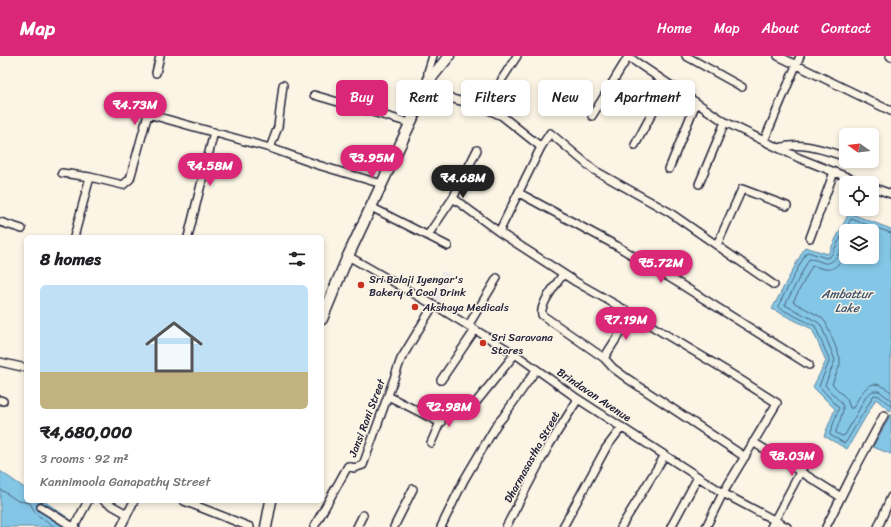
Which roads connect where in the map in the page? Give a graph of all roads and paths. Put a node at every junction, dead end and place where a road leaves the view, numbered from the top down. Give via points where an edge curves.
1 (160, 56) edge
2 (433, 56) edge
3 (449, 56) edge
4 (517, 56) edge
5 (627, 56) edge
6 (686, 56) edge
7 (778, 56) edge
8 (800, 56) edge
9 (796, 65) junction
10 (156, 73) dead end
11 (428, 80) edge
12 (430, 80) edge
13 (502, 80) edge
14 (662, 80) edge
15 (283, 85) dead end
16 (742, 87) dead end
17 (314, 95) dead end
18 (696, 103) joint
19 (891, 111) edge
20 (593, 114) edge
21 (413, 116) edge
22 (502, 116) edge
23 (651, 116) edge
24 (725, 122) junction
25 (410, 123) junction
26 (214, 132) junction
27 (764, 142) junction
28 (635, 145) dead end
29 (541, 147) junction
30 (270, 148) junction
31 (778, 148) junction
32 (477, 150) dead end
33 (839, 155) edge
34 (669, 169) dead end
35 (834, 172) junction
36 (62, 173) dead end
37 (844, 176) edge
38 (90, 177) junction
39 (382, 184) junction
40 (698, 184) dead end
41 (879, 190) edge
42 (519, 193) junction
43 (891, 194) edge
44 (453, 198) junction
45 (787, 206) dead end
46 (371, 207) junction
47 (0, 222) edge
48 (22, 229) dead end
49 (499, 232) junction
50 (75, 235) edge
51 (188, 235) edge
52 (428, 235) junction
53 (810, 238) dead end
54 (717, 245) junction
55 (448, 246) dead end
56 (348, 256) junction
57 (563, 274) junction
58 (497, 278) dead end
59 (774, 284) dead end
60 (325, 304) edge
61 (433, 306) junction
62 (632, 314) junction
63 (468, 326) junction
64 (475, 330) junction
65 (515, 354) junction
66 (604, 358) junction
67 (0, 362) edge
68 (809, 364) dead end
69 (24, 368) edge
70 (536, 370) junction
71 (441, 380) dead end
72 (388, 396) junction
73 (578, 399) junction
74 (448, 404) dead end
75 (474, 406) dead end
76 (884, 415) dead end
77 (440, 423) junction
78 (622, 427) junction
79 (753, 442) junction
80 (431, 443) dead end
81 (813, 448) dead end
82 (665, 455) junction
83 (745, 457) junction
84 (801, 472) junction
85 (698, 477) junction
86 (413, 489) dead end
87 (723, 493) junction
88 (841, 497) junction
89 (891, 497) edge
90 (87, 503) edge
91 (108, 503) edge
92 (133, 503) edge
93 (189, 503) edge
94 (271, 503) edge
95 (41, 507) dead end
96 (127, 514) junction
97 (363, 515) dead end
98 (774, 520) junction
99 (73, 527) edge
100 (121, 527) edge
101 (250, 527) edge
102 (266, 527) edge
103 (314, 527) edge
104 (357, 527) edge
105 (394, 527) edge
106 (441, 527) edge
107 (506, 527) edge
108 (563, 527) edge
109 (621, 527) edge
110 (671, 527) edge
111 (706, 527) edge
112 (771, 527) edge
113 (787, 527) edge
114 (826, 527) edge
115 (878, 527) edge

1 - 10 street
2 - 11 street
3 - 12 street
4 - 13 street
5 - 14 street
5 - 20 street
6 - 16 street
7 - 9 street
8 - 9 street
9 - 19 street
9 - 27 street
15 - 30 street via 278,127
17 - 25 street
18 - 24 street
18 - 34 street
21 - 25 street
22 - 29 street
23 - 28 street
24 - 27 street
24 - 40 street
25 - 39 street
26 - 30 street
26 - 38 street via 148,114 130,180 123,185
26 - 51 street
27 - 31 street
29 - 42 street
29 - 54 street via 550,133 594,170 669,212
30 - 39 street
31 - 33 street via 798,145
31 - 35 street
32 - 44 street
35 - 37 street
35 - 53 street
36 - 38 street
38 - 50 street
39 - 46 street
41 - 43 street
42 - 49 street
42 - 68 street via 612,243
44 - 49 street
44 - 52 street
45 - 54 street via 742,189
46 - 52 street
46 - 56 street
47 - 48 street
49 - 57 street
52 - 55 street
54 - 59 street
56 - 60 street
56 - 61 street, Brindavan Avenue
57 - 62 street
57 - 66 street via 542,308 542,315
58 - 63 street
61 - 63 street, Brindavan Avenue
61 - 72 street, Jansi Rani Street via 401,359
62 - 66 street
62 - 79 street via 777,403
63 - 64 street, Brindavan Avenue
64 - 65 street, Brindavan Avenue
64 - 71 street
65 - 70 street, Brindavan Avenue
65 - 75 street
66 - 83 street via 612,368
67 - 69 street
70 - 73 street, Brindavan Avenue
70 - 106 street via 497,424 464,480
72 - 77 street
72 - 103 street, Jansi Rani Street via 363,465 354,468 348,466
73 - 78 street, Brindavan Avenue
73 - 107 street, Dharmasastha Street via 548,447
74 - 77 street
76 - 88 street
77 - 80 street
78 - 82 street, Brindavan Avenue
78 - 108 street via 606,448
79 - 83 street
79 - 84 street
81 - 84 street
82 - 85 street, Brindavan Avenue
82 - 109 street
83 - 87 street
84 - 88 street
84 - 98 street
85 - 87 street, Brindavan Avenue
85 - 110 street
86 - 105 street
87 - 98 street, Brindavan Avenue
87 - 111 street
88 - 114 street
89 - 115 street
90 - 99 street
91 - 96 street
92 - 96 street
93 - 101 street
94 - 102 street
95 - 99 street
96 - 100 street
97 - 104 street
98 - 112 street
98 - 113 street, Brindavan Avenue

